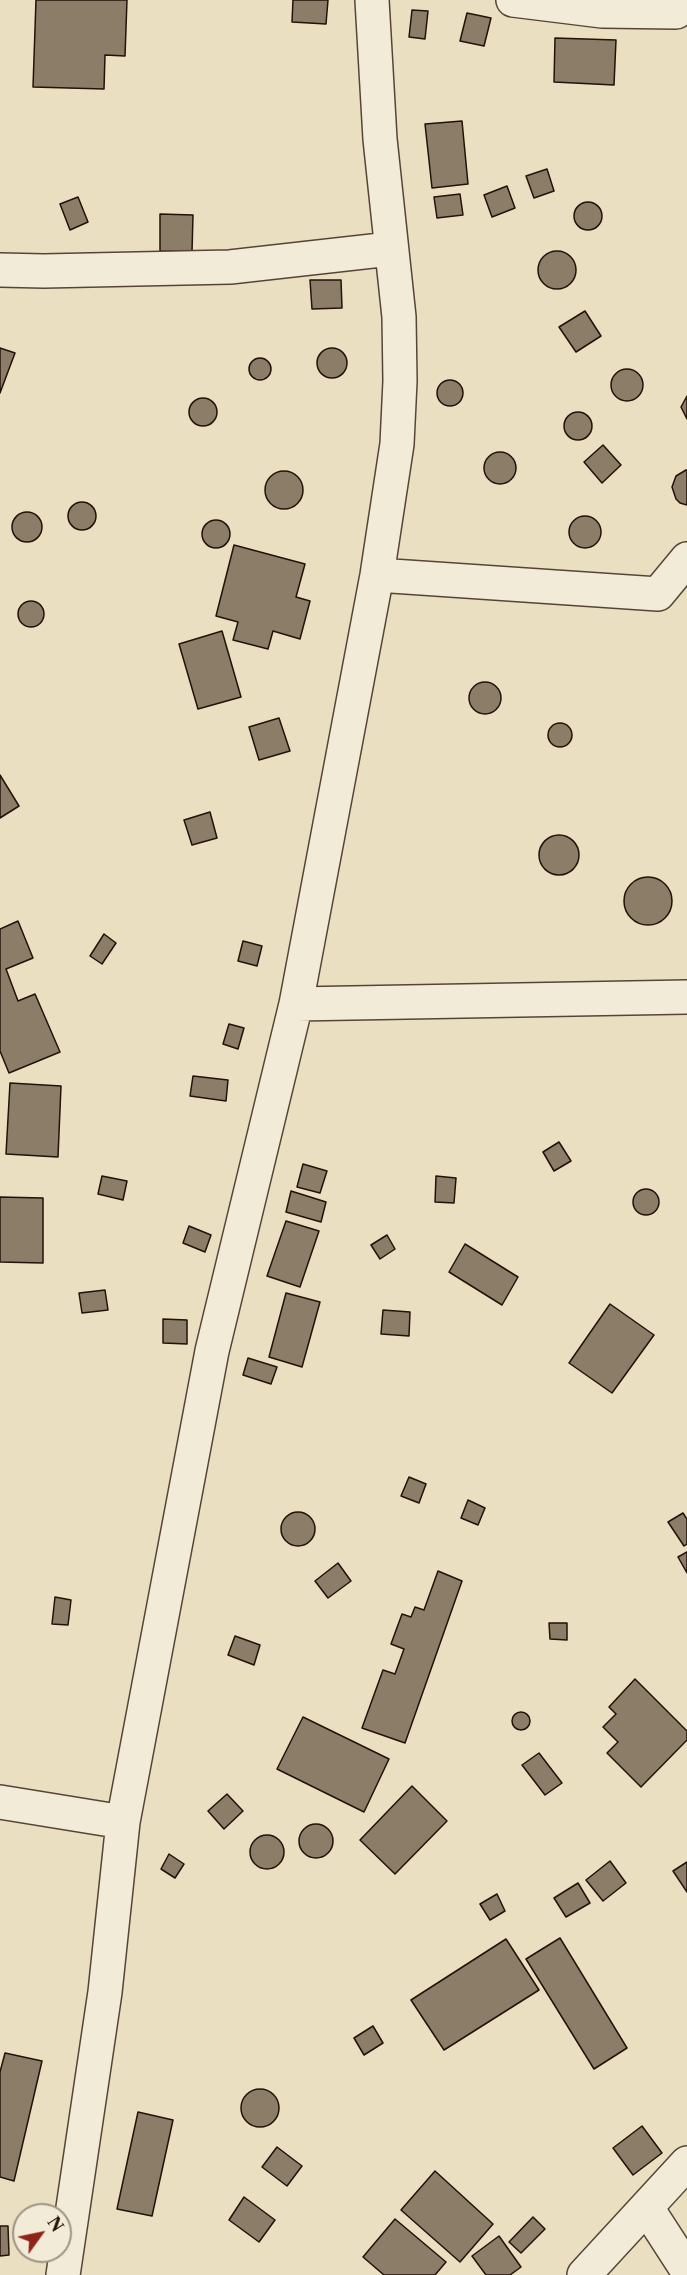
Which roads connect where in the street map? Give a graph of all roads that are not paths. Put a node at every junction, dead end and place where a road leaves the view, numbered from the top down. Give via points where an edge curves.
1 (372, 0) edge
2 (513, 0) edge
3 (687, 5) edge
4 (390, 249) junction
5 (0, 270) edge
6 (687, 559) edge
7 (377, 575) junction
8 (687, 997) edge
9 (296, 1004) junction
10 (0, 1802) edge
11 (123, 1822) junction
12 (687, 2163) edge
13 (647, 2208) junction
14 (687, 2270) edge
15 (63, 2275) edge
16 (584, 2275) edge

1 - 4 street
2 - 3 street via 602,11 676,12
4 - 5 street via 230,267
4 - 7 street via 399,317 400,381 397,444
6 - 7 street via 658,594
7 - 9 street
8 - 9 street
9 - 11 street via 212,1351
10 - 11 street
11 - 15 street via 105,1992
12 - 13 street
13 - 14 street
13 - 16 street

